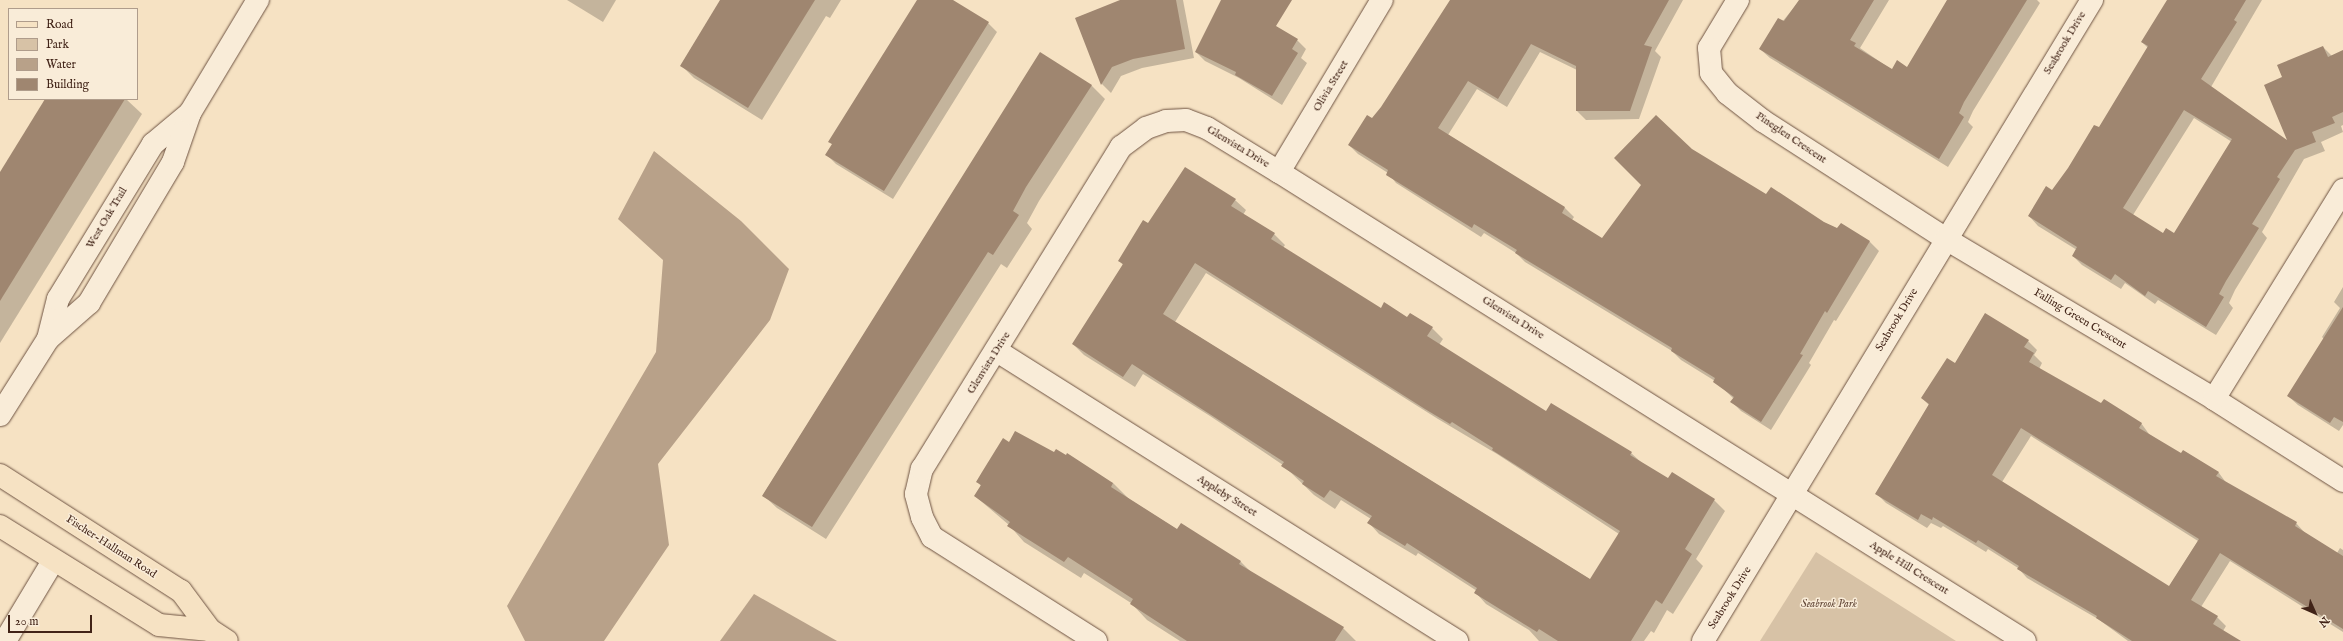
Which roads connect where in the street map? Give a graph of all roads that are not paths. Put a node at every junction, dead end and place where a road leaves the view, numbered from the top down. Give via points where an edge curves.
1 (258, 0) edge
2 (1382, 0) edge
3 (1738, 0) edge
4 (2092, 0) edge
5 (190, 113) junction
6 (1279, 172) junction
7 (2343, 190) edge
8 (1946, 239) junction
9 (48, 339) junction
10 (997, 351) junction
11 (2214, 399) junction
12 (0, 415) edge
13 (0, 475) edge
14 (2343, 481) edge
15 (1793, 495) junction
16 (0, 526) edge
17 (53, 560) junction
18 (219, 636) edge
19 (5, 641) edge
20 (1096, 641) edge
21 (1457, 641) edge
22 (1703, 641) edge
23 (2025, 641) edge

1 - 5 street, West Oak Trail
2 - 6 street, Olivia Street
3 - 8 street, Pineglen Crescent via 1709,48 1711,74 1727,93 1763,121
4 - 8 street, Seabrook Drive
5 - 9 street, West Oak Trail via 174,162 89,303
5 - 9 street, West Oak Trail via 153,144 58,299
6 - 10 street, Glenvista Drive via 1207,128 1186,120 1146,128 1121,147
6 - 15 street, Glenvista Drive
7 - 11 street
8 - 11 street, Falling Green Crescent
8 - 15 street, Seabrook Drive
9 - 12 street, West Oak Trail
10 - 20 street, Glenvista Drive via 922,469 916,494 922,517 932,537
10 - 21 street, Appleby Street
11 - 14 street, Falling Green Crescent
13 - 18 main road, Fischer-Hallman Road via 181,591
15 - 22 street, Seabrook Drive
15 - 23 street, Apple Hill Crescent
16 - 17 main road, Fischer-Hallman Road
17 - 18 main road, Fischer-Hallman Road via 159,625
17 - 19 street

